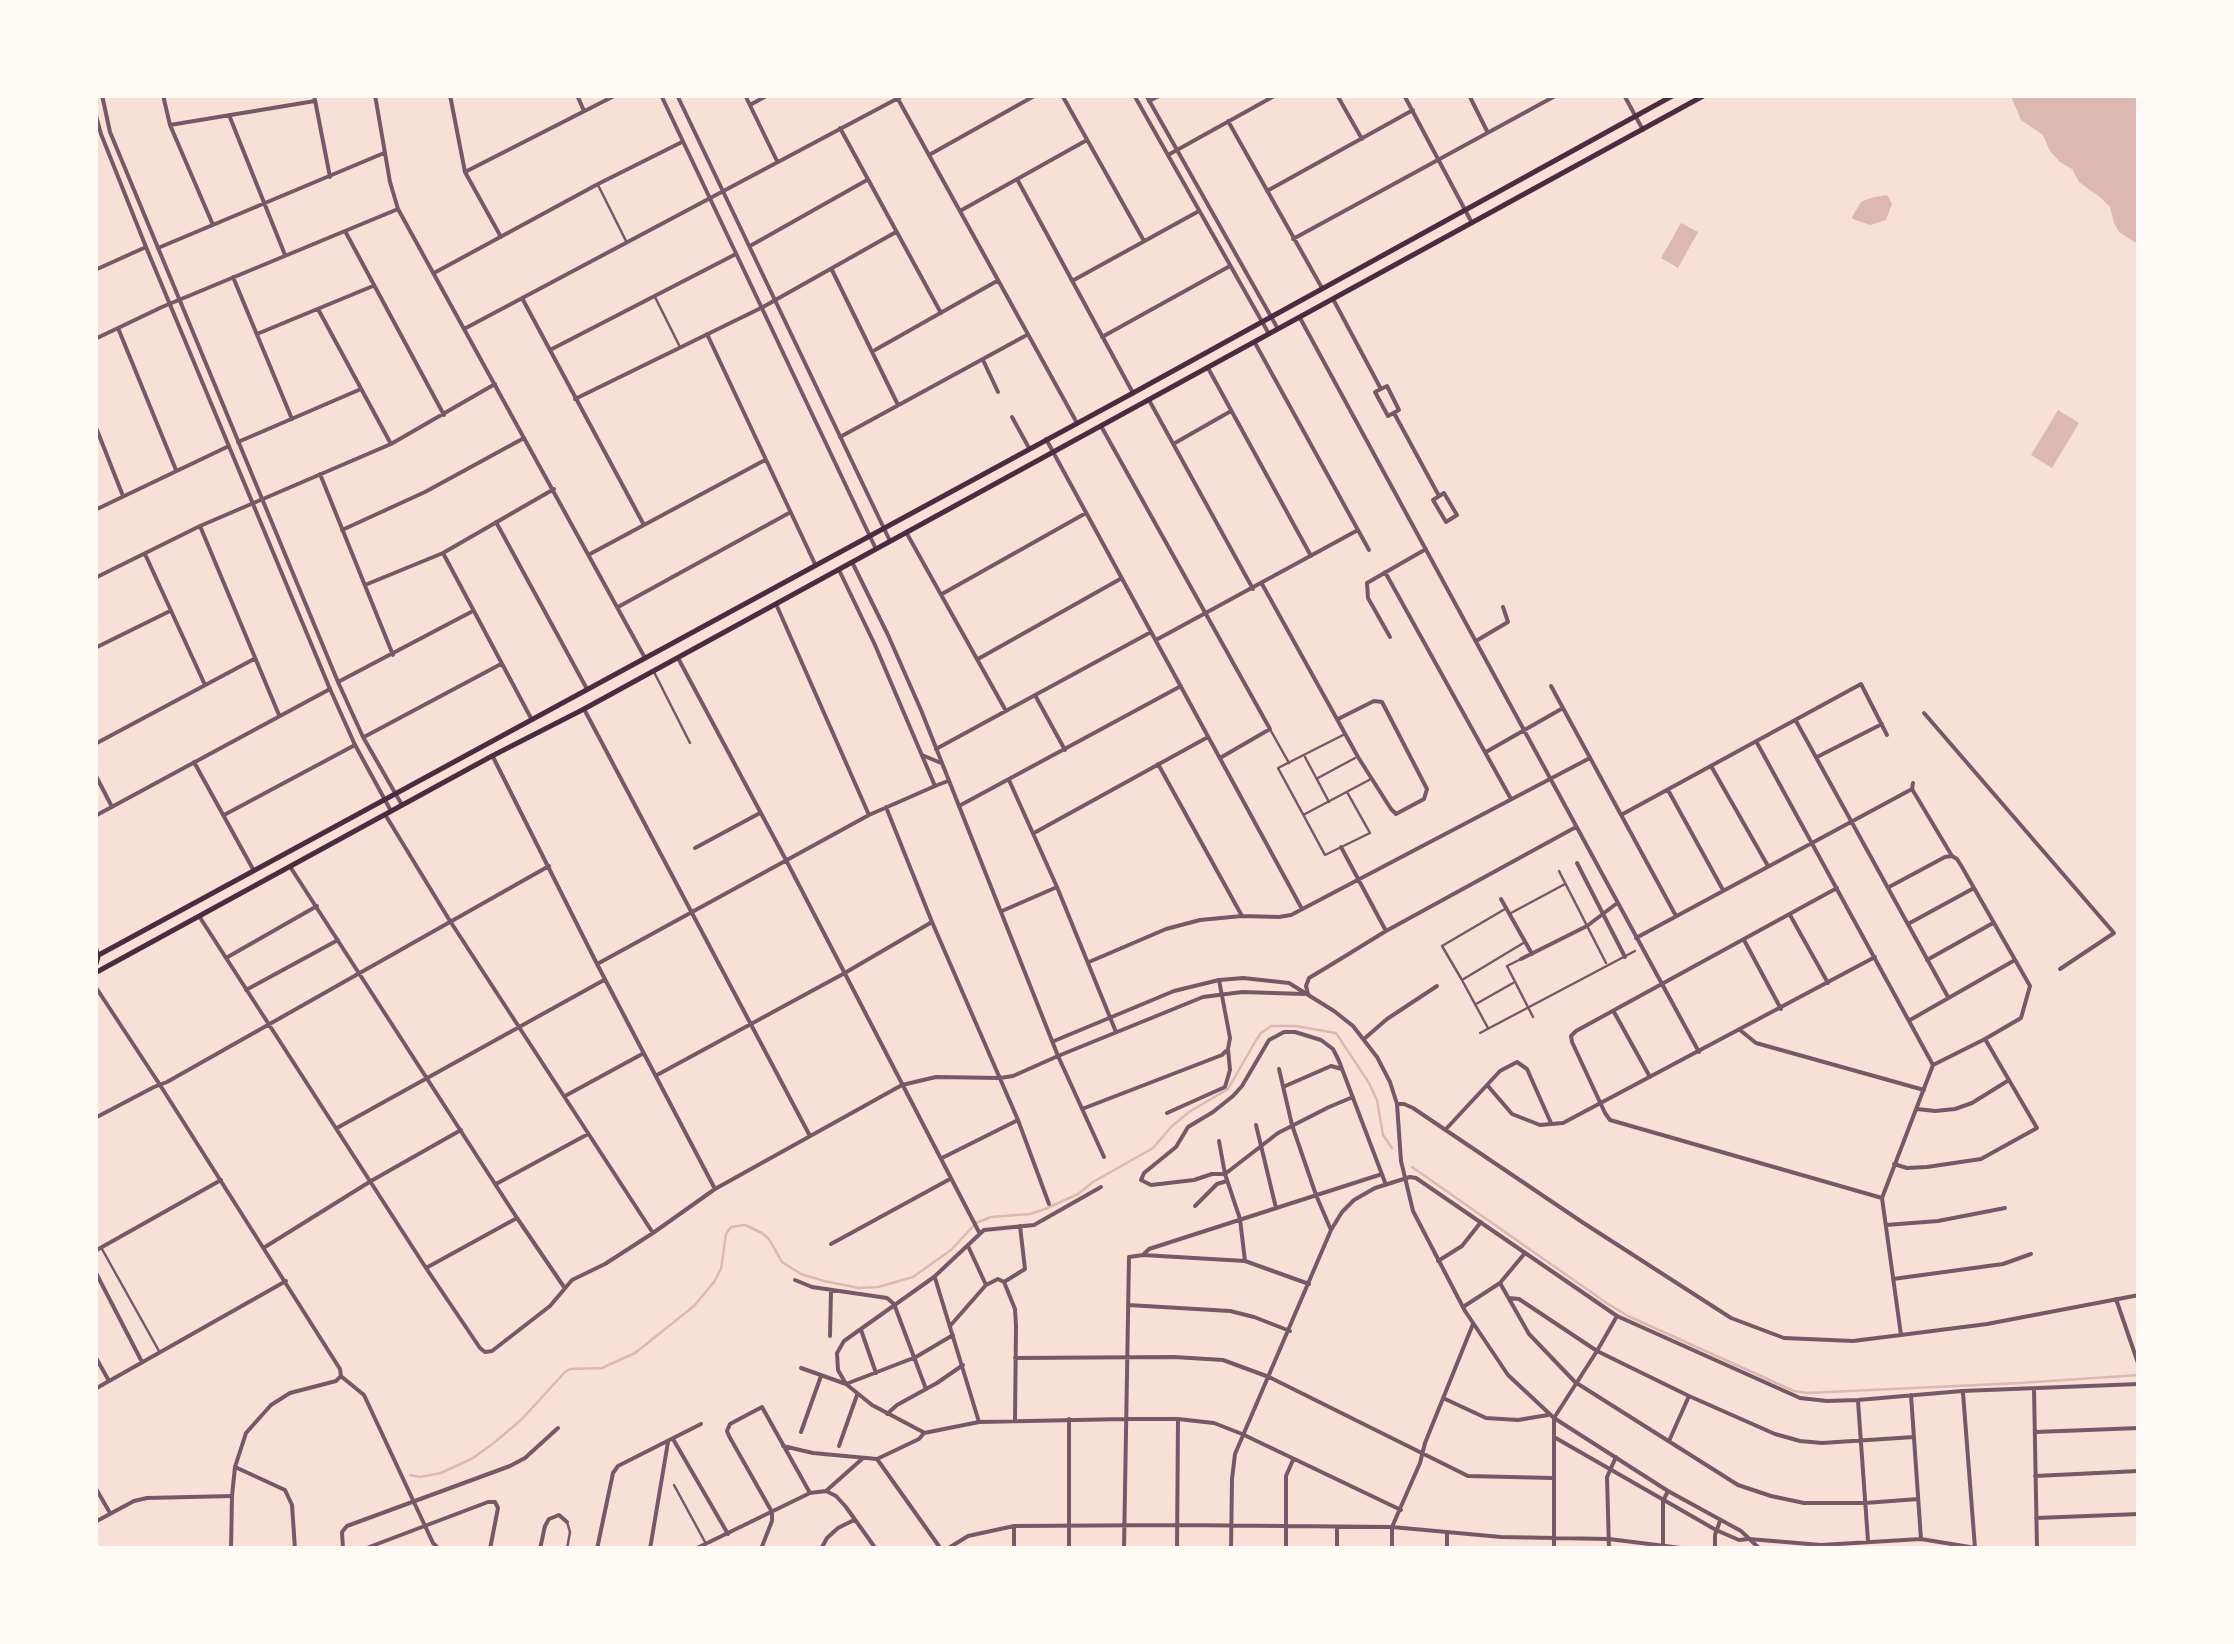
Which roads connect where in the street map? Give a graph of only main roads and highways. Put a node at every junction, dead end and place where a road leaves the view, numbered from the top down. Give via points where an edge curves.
1 (1674, 95) edge
2 (1705, 95) edge
3 (95, 946) edge
4 (96, 956) edge
5 (95, 970) edge

1 - 4 main road
2 - 5 main road
3 - 4 main road
4 - 5 main road

